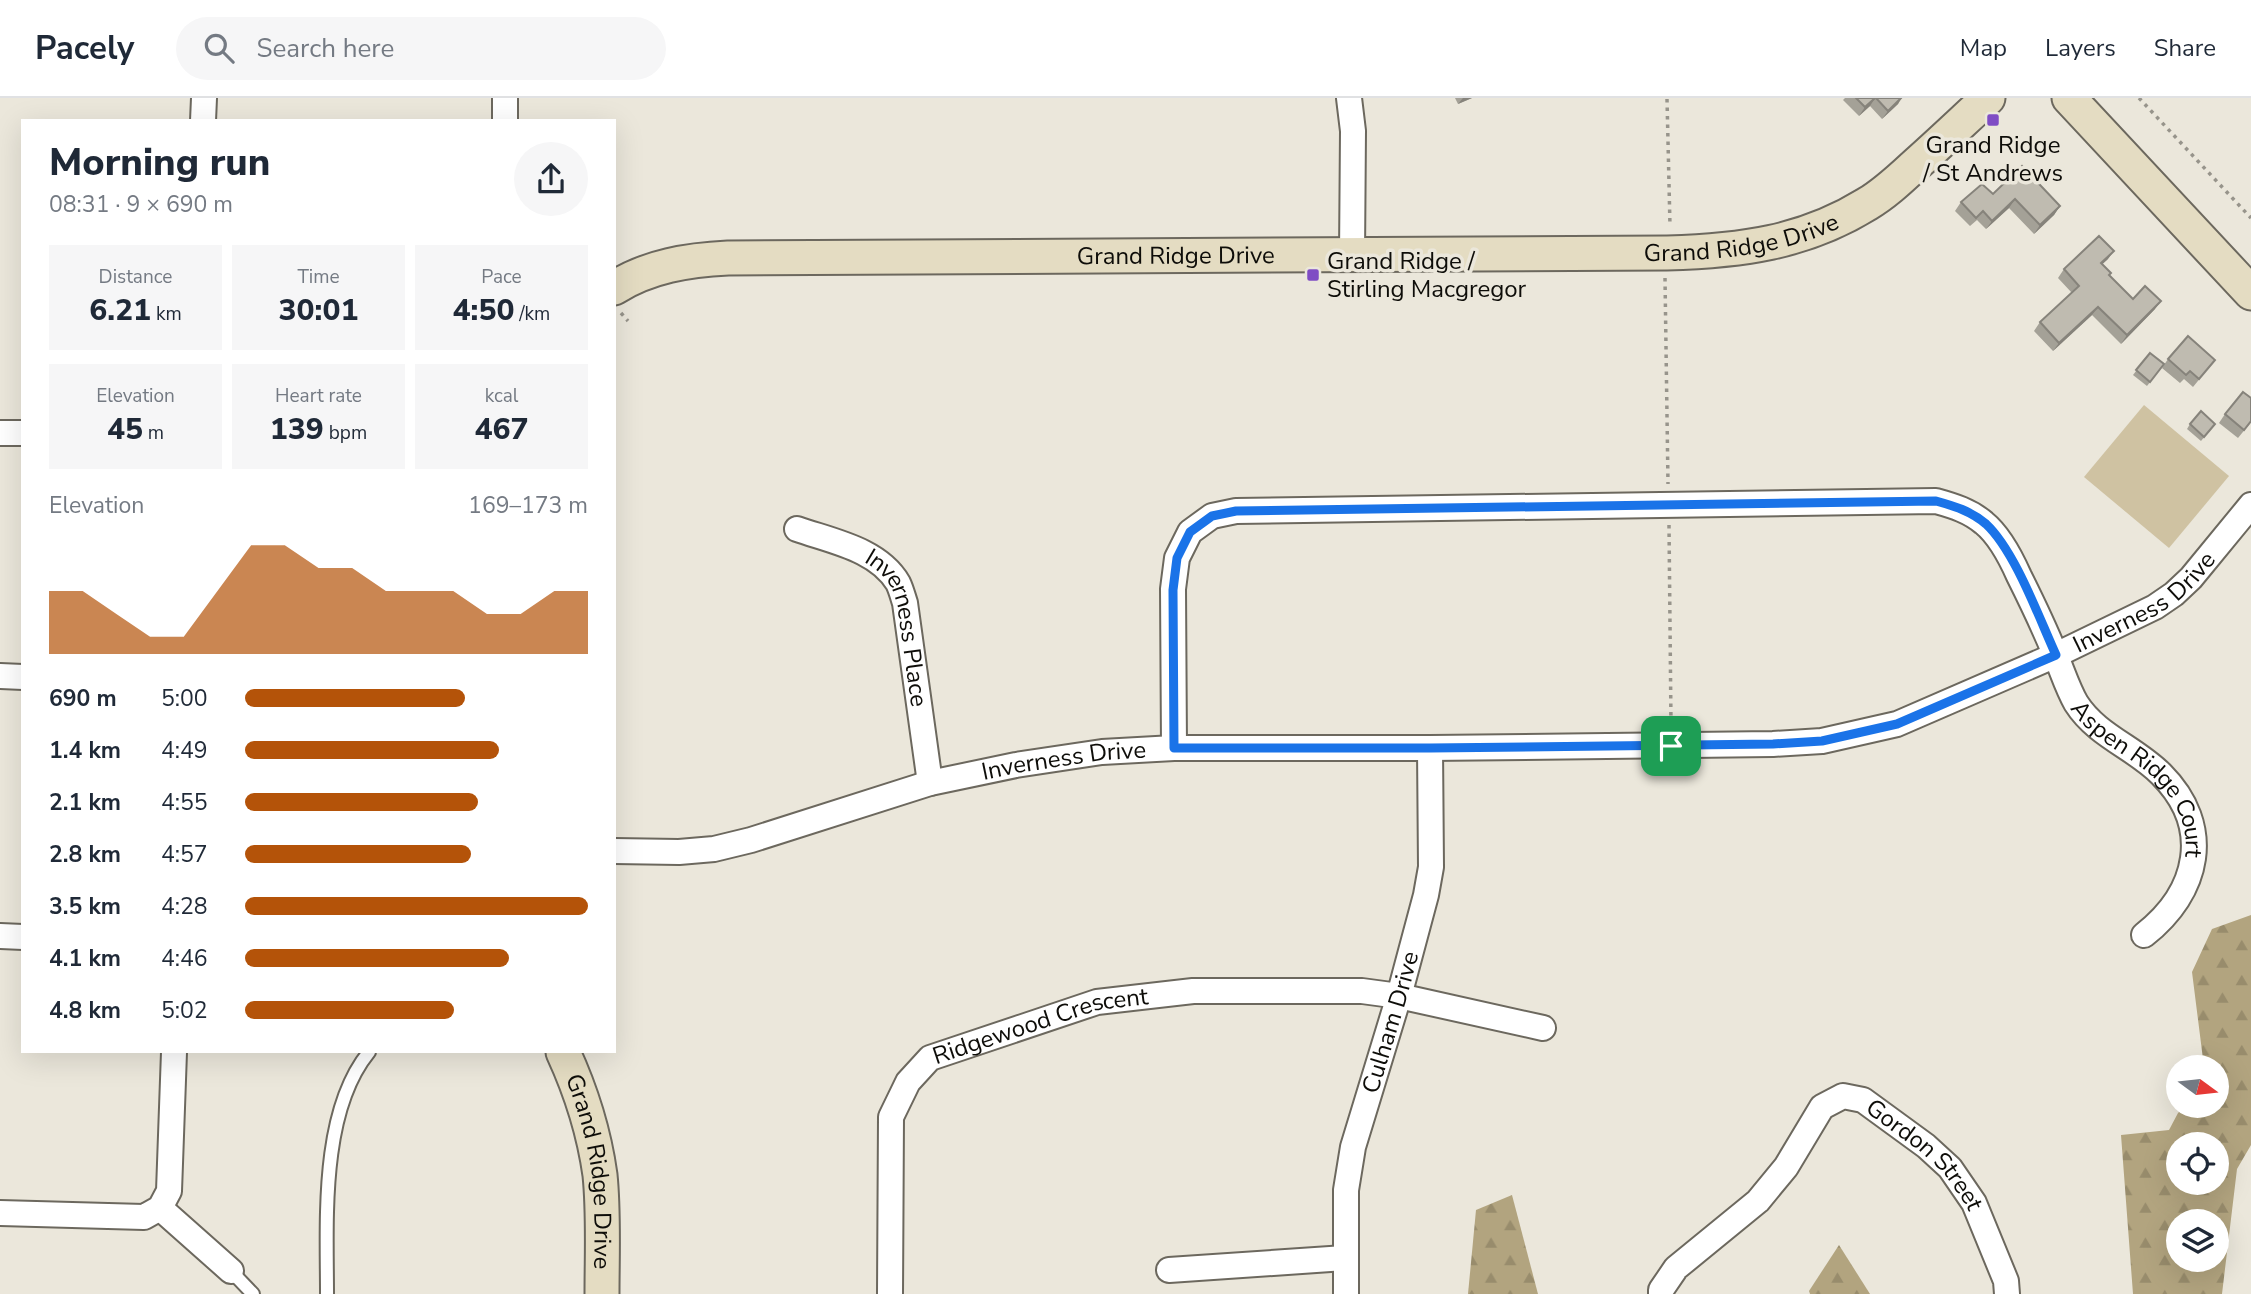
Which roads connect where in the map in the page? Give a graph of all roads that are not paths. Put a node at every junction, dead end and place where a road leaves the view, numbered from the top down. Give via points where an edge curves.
1 (204, 98) edge
2 (505, 98) edge
3 (1349, 98) edge
4 (1988, 98) edge
5 (2069, 98) edge
6 (203, 119) edge
7 (505, 119) edge
8 (1352, 255) junction
9 (616, 287) edge
10 (2251, 293) edge
11 (0, 432) edge
12 (21, 433) edge
13 (2251, 505) edge
14 (797, 529) dead end
15 (2056, 655) junction
16 (0, 676) edge
17 (21, 677) edge
18 (1174, 748) junction
19 (1430, 748) junction
20 (930, 783) junction
21 (616, 851) edge
22 (2144, 935) dead end
23 (0, 936) edge
24 (21, 937) edge
25 (1399, 996) junction
26 (1543, 1028) dead end
27 (174, 1053) edge
28 (368, 1053) edge
29 (563, 1053) edge
30 (160, 1208) junction
31 (0, 1213) edge
32 (1345, 1258) junction
33 (1169, 1270) dead end
34 (231, 1271) joint
35 (253, 1294) edge
36 (327, 1294) edge
37 (602, 1294) edge
38 (890, 1294) edge
39 (1346, 1294) edge
40 (1661, 1294) edge
41 (2007, 1294) edge

1 - 6 street
2 - 7 street
3 - 8 street
4 - 8 street, Grand Ridge Drive via 1868,204 1792,239 1721,251 1667,253
5 - 10 street
8 - 9 street, Grand Ridge Drive via 696,259 665,265
11 - 12 street
13 - 15 street, Inverness Drive via 2174,594
14 - 20 street, Inverness Place via 865,553 886,567 898,584 905,603
15 - 18 street, Aspen Ridge Court via 2009,554 1994,534 1963,509 1936,501 1236,511 1212,516 1190,532 1177,558
15 - 19 street, Inverness Drive via 1897,724 1822,741
15 - 22 street, Aspen Ridge Court via 2085,714 2161,774 2190,822 2194,863 2188,882 2161,922
16 - 17 street
18 - 19 street, Inverness Drive
18 - 20 street, Inverness Drive via 1102,752
19 - 25 street, Culham Drive via 1431,867
20 - 21 street, Inverness Drive via 714,849
23 - 24 street
25 - 26 street, Ridgewood Crescent
25 - 32 street, Culham Drive via 1353,1147 1346,1190
25 - 38 street, Ridgewood Crescent via 1362,991 1193,991 1097,1002 930,1058 908,1082 891,1117
27 - 30 street via 169,1191
28 - 36 lane via 347,1088 331,1150
29 - 37 street, Grand Ridge Drive via 591,1127 600,1175
30 - 31 street via 144,1217
30 - 34 street
32 - 33 street
32 - 39 street, Culham Drive
34 - 35 lane
40 - 41 street, Gordon Street via 1676,1268 1758,1201 1786,1167 1822,1107 1843,1096 1863,1100 1950,1168 1974,1203

